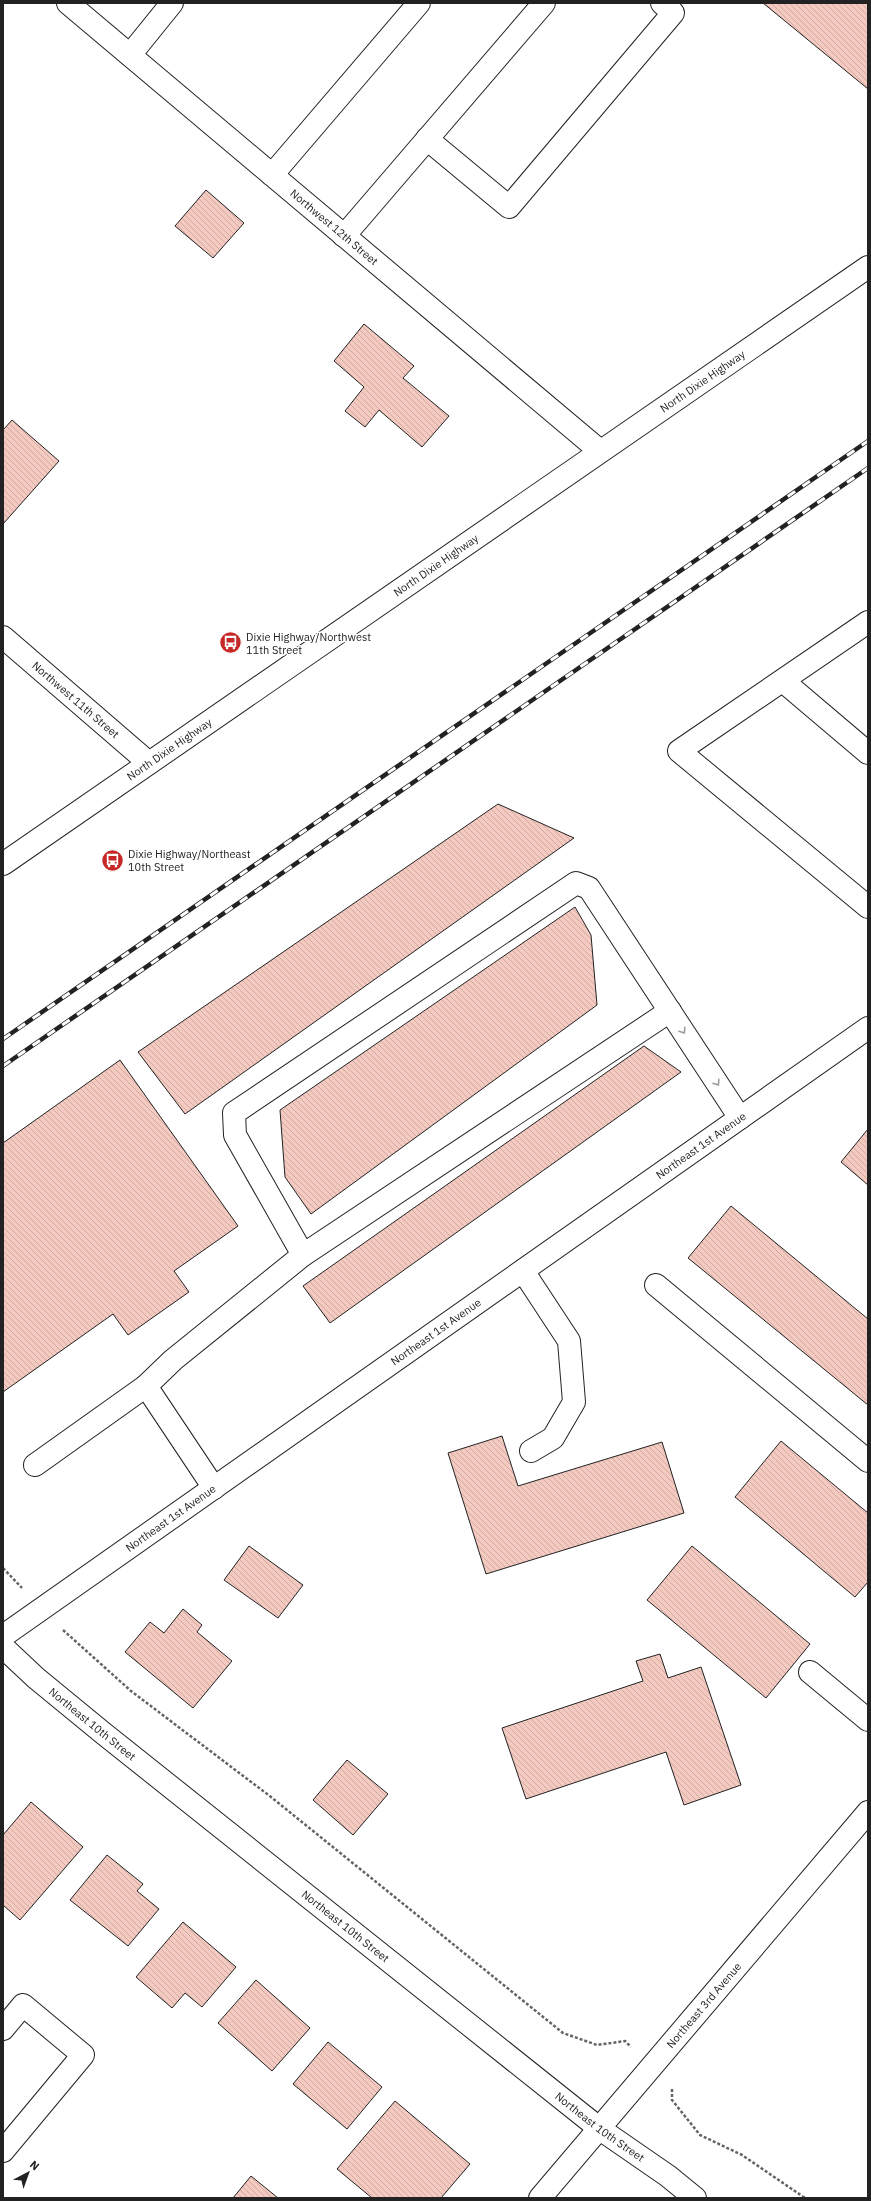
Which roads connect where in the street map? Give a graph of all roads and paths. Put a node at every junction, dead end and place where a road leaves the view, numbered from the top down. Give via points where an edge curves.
1 (68, 3) edge
2 (172, 3) edge
3 (419, 3) edge
4 (544, 3) edge
5 (662, 3) edge
6 (130, 55) junction
7 (427, 139) junction
8 (272, 175) junction
9 (344, 236) junction
10 (868, 266) edge
11 (600, 451) junction
12 (868, 622) edge
13 (3, 637) edge
14 (783, 681) junction
15 (868, 753) edge
16 (149, 763) junction
17 (3, 864) edge
18 (868, 907) edge
19 (670, 1011) junction
20 (868, 1028) edge
21 (740, 1118) junction
22 (303, 1255) junction
23 (523, 1271) junction
24 (656, 1285) dead end
25 (146, 1386) junction
26 (531, 1450) dead end
27 (868, 1461) edge
28 (35, 1465) dead end
29 (214, 1488) junction
30 (3, 1636) edge
31 (72, 1639) dead end
32 (3, 1647) edge
33 (810, 1672) dead end
34 (868, 1720) edge
35 (868, 1812) edge
36 (3, 2029) edge
37 (625, 2041) dead end
38 (671, 2082) dead end
39 (600, 2128) junction
40 (3, 2151) edge
41 (540, 2198) edge
42 (695, 2198) edge
43 (805, 2198) edge

1 - 6 street, Northwest 12th Street
2 - 6 street
3 - 8 street
4 - 7 street
5 - 7 street via 674,13 509,207
6 - 8 street, Northwest 12th Street
7 - 9 street
8 - 9 street, Northwest 12th Street
9 - 11 street, Northwest 12th Street
10 - 11 street, North Dixie Highway
11 - 16 street, North Dixie Highway
12 - 14 street
13 - 16 street, Northwest 11th Street
14 - 15 street
14 - 18 street via 679,751
16 - 17 street, North Dixie Highway
19 -> 21 street
19 - 22 street
19 - 22 street via 589,888 576,883 234,1112 235,1136
20 - 21 street, Northeast 1st Avenue
21 - 23 street, Northeast 1st Avenue
22 - 25 street via 173,1360
23 - 26 street via 569,1341 574,1402 553,1438
23 - 29 street, Northeast 1st Avenue
24 - 27 street
25 - 28 street
25 - 29 street
29 - 30 street, Northeast 1st Avenue
31 - 37 path via 131,1691 271,1797 563,2033 597,2045
32 - 39 street, Northeast 10th Street via 36,1678 104,1733
33 - 34 street
35 - 39 street, Northeast 3rd Avenue
36 - 40 street via 23,2005 83,2055
38 - 43 path via 672,2100 700,2135 742,2155
39 - 41 street, Northeast 3rd Avenue
39 - 42 street, Northeast 10th Street

